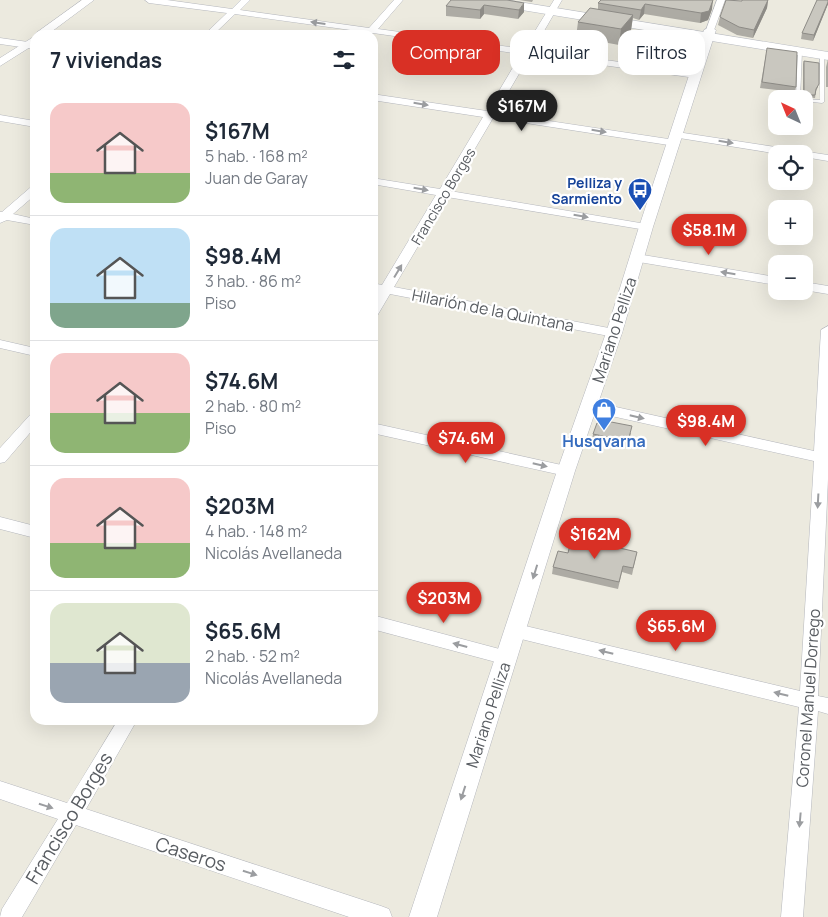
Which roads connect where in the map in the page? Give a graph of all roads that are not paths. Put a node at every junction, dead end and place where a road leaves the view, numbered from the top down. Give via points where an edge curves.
1 (90, 0) edge
2 (148, 0) edge
3 (246, 0) edge
4 (399, 0) edge
5 (485, 0) edge
6 (528, 0) edge
7 (721, 0) edge
8 (555, 5) edge
9 (233, 11) junction
10 (47, 30) edge
11 (213, 30) edge
12 (350, 30) edge
13 (372, 30) edge
14 (540, 30) edge
15 (378, 34) edge
16 (709, 34) junction
17 (0, 41) edge
18 (30, 43) edge
19 (30, 44) edge
20 (705, 47) edge
21 (510, 49) edge
22 (800, 51) junction
23 (826, 53) edge
24 (0, 64) edge
25 (514, 75) edge
26 (696, 75) edge
27 (798, 90) edge
28 (378, 98) edge
29 (813, 101) edge
30 (491, 115) junction
31 (0, 118) edge
32 (30, 123) edge
33 (676, 139) junction
34 (768, 150) edge
35 (813, 156) edge
36 (828, 158) edge
37 (378, 182) edge
38 (30, 193) edge
39 (444, 193) junction
40 (1, 217) edge
41 (30, 221) edge
42 (646, 227) junction
43 (637, 258) junction
44 (768, 280) edge
45 (378, 287) edge
46 (813, 288) edge
47 (387, 289) junction
48 (828, 290) edge
49 (378, 303) edge
50 (828, 330) edge
51 (614, 333) junction
52 (0, 344) edge
53 (30, 351) edge
54 (590, 406) junction
55 (30, 424) edge
56 (378, 429) edge
57 (0, 458) edge
58 (824, 458) edge
59 (566, 471) junction
60 (0, 523) edge
61 (30, 531) edge
62 (378, 624) edge
63 (517, 631) junction
64 (507, 658) junction
65 (809, 701) junction
66 (828, 706) edge
67 (125, 725) edge
68 (0, 790) edge
69 (72, 814) junction
70 (10, 917) edge
71 (381, 917) edge
72 (423, 917) edge
73 (792, 917) edge

1 - 10 street
2 - 9 street
3 - 9 street
4 - 13 street
5 - 8 main road
6 - 8 main road
7 - 16 street, Mariano Pelliza
8 - 14 street, Francisco Borges
8 - 16 main road
9 - 11 street
12 -> 9 street
15 - 21 street
16 - 20 street, Mariano Pelliza
16 - 22 main road
16 - 23 main road
17 - 18 street
19 - 24 street
22 - 23 main road
22 - 27 lane
23 - 29 lane via 822,102
25 - 30 street, Francisco Borges
26 - 33 street, Mariano Pelliza
28 -> 30 street
30 -> 33 street
30 - 39 street, Francisco Borges
31 - 32 street
33 -> 34 street
33 - 42 street, Mariano Pelliza
35 - 36 street
37 -> 39 street
38 - 40 street
39 -> 42 street
47 -> 39 street, Francisco Borges
40 - 41 street
42 - 43 street, Mariano Pelliza
44 -> 43 street
43 - 51 street, Mariano Pelliza
45 - 47 street, Hilarión de la Quintana
46 - 48 street
47 - 49 street, Francisco Borges
47 - 51 street, Hilarión de la Quintana
50 - 58 street, Coronel Manuel Dorrego
51 - 54 street, Mariano Pelliza
52 - 53 street
54 -> 58 street
54 - 59 street, Mariano Pelliza
55 - 57 street
56 -> 59 street
58 -> 65 street, Coronel Manuel Dorrego
59 -> 63 street, Mariano Pelliza
60 - 61 street
64 -> 62 street
63 - 64 street, Mariano Pelliza
65 -> 63 street
64 -> 72 street, Mariano Pelliza
65 - 66 street
65 -> 73 street, Coronel Manuel Dorrego
67 - 69 street, Francisco Borges
68 -> 69 street, Caseros
69 - 70 street, Francisco Borges
69 -> 71 street, Caseros

